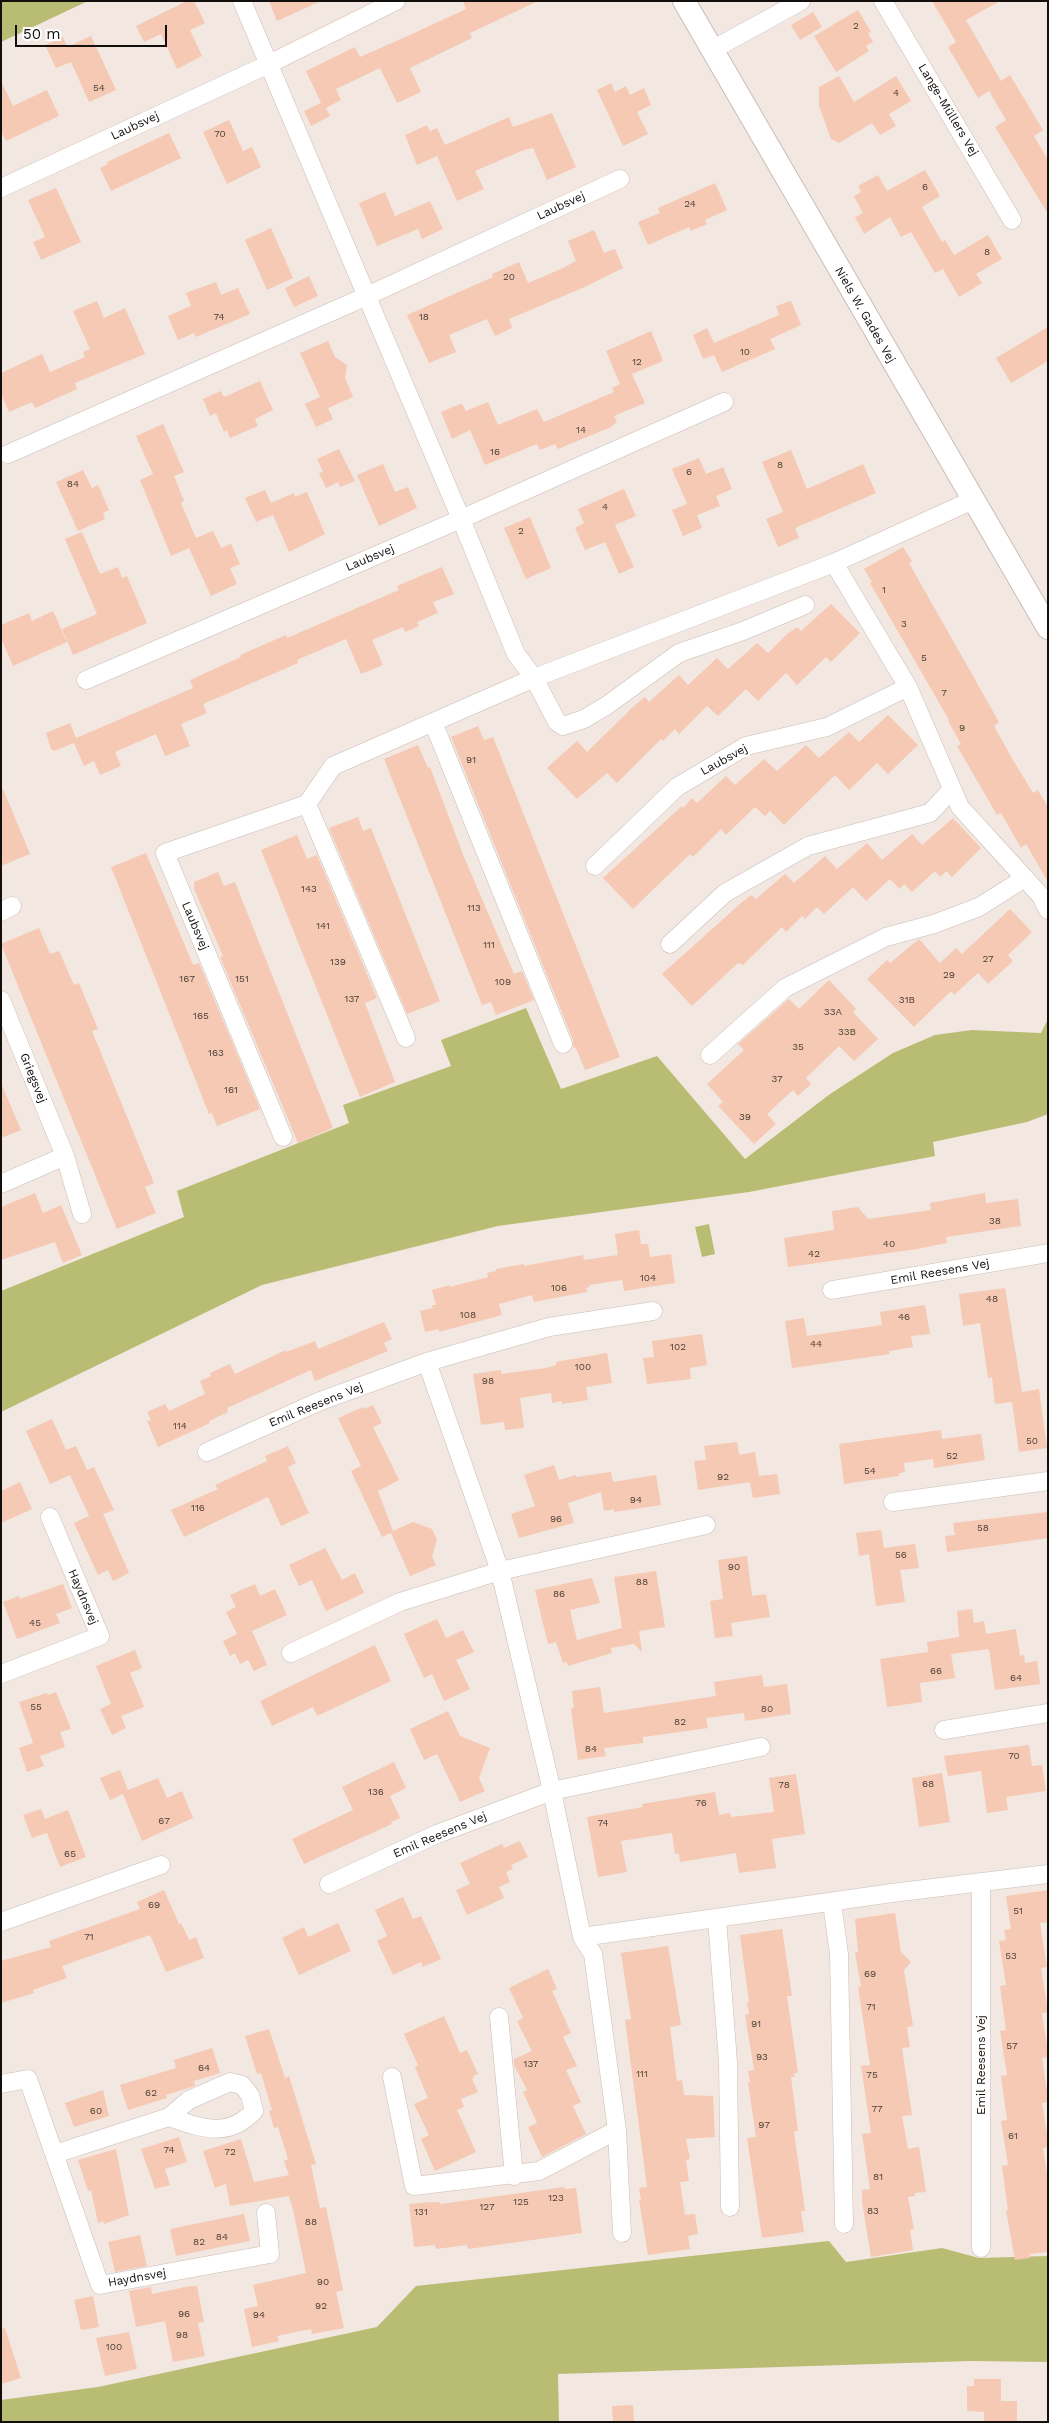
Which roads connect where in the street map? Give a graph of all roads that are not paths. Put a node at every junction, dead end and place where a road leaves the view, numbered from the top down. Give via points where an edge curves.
1 (242, 1) edge
2 (396, 1) edge
3 (684, 1) edge
4 (801, 1) edge
5 (883, 1) edge
6 (712, 50) junction
7 (269, 64) junction
8 (620, 179) dead end
9 (1, 188) edge
10 (1012, 220) dead end
11 (367, 296) junction
12 (724, 402) dead end
13 (8, 454) dead end
14 (972, 500) junction
15 (461, 519) junction
16 (834, 563) junction
17 (806, 605) dead end
18 (1048, 628) edge
19 (534, 678) junction
20 (86, 680) dead end
21 (908, 687) junction
22 (433, 722) junction
23 (952, 789) junction
24 (307, 804) junction
25 (595, 866) dead end
26 (1025, 878) junction
27 (1048, 910) edge
28 (670, 944) dead end
29 (1, 1000) edge
30 (406, 1038) dead end
31 (563, 1044) dead end
32 (710, 1056) dead end
33 (283, 1137) dead end
34 (66, 1156) junction
35 (1, 1184) edge
36 (82, 1214) dead end
37 (1048, 1253) edge
38 (832, 1290) dead end
39 (653, 1311) dead end
40 (427, 1362) junction
41 (207, 1452) dead end
42 (1048, 1481) edge
43 (893, 1502) dead end
44 (50, 1517) dead end
45 (706, 1525) dead end
46 (500, 1571) junction
47 (291, 1653) dead end
48 (1, 1674) edge
49 (1048, 1713) edge
50 (944, 1730) dead end
51 (761, 1747) dead end
52 (552, 1791) junction
53 (161, 1865) dead end
54 (1048, 1874) edge
55 (981, 1882) junction
56 (329, 1884) dead end
57 (832, 1903) junction
58 (717, 1919) junction
59 (1, 1922) edge
60 (582, 1937) junction
61 (498, 2017) dead end
62 (392, 2077) dead end
63 (1, 2084) edge
64 (169, 2117) dead end
65 (618, 2130) junction
66 (55, 2154) junction
67 (514, 2176) junction
68 (730, 2207) dead end
69 (266, 2213) dead end
70 (844, 2224) dead end
71 (622, 2233) dead end
72 (981, 2248) dead end

1 - 7 street
2 - 7 street, Laubsvej
3 - 6 street, Niels W. Gades Vej
4 - 6 street
5 - 10 street, Lange-Müllers Vej
6 - 14 street, Niels W. Gades Vej
7 - 9 street, Laubsvej
7 - 11 street
8 - 11 street, Laubsvej
11 - 13 street, Laubsvej
11 - 15 street
12 - 15 street, Laubsvej
14 - 16 street
14 - 18 street, Niels W. Gades Vej
15 - 19 street via 516,654
15 - 20 street, Laubsvej
16 - 19 street
16 - 21 street
17 - 19 street via 679,653 606,706 564,726 557,722
19 - 22 street
21 - 23 street
21 - 25 street, Laubsvej via 827,727 746,746 677,787
22 - 24 street via 333,766
22 - 31 street
23 - 26 street via 960,807
23 - 28 street via 930,814 808,846 725,892
24 - 30 street
24 - 33 street, Laubsvej via 165,853
26 - 27 street
26 - 32 street via 979,907 886,937 786,988
29 - 34 street, Griegsvej
34 - 35 street
34 - 36 street, Griegsvej
37 - 38 street, Emil Reesens Vej
39 - 40 street, Emil Reesens Vej via 550,1327
40 - 41 street, Emil Reesens Vej via 318,1402
40 - 46 street
42 - 43 street
44 - 48 street, Haydnsvej via 100,1636
45 - 46 street
46 - 47 street via 400,1602
46 - 52 street
49 - 50 street
51 - 52 street, Emil Reesens Vej
52 - 56 street, Emil Reesens Vej via 437,1834
52 - 60 street
53 - 59 street
54 - 55 street
55 - 57 street
55 - 72 street, Emil Reesens Vej
57 - 58 street
57 - 70 street via 839,1954
58 - 60 street
58 - 68 street via 728,2062
60 - 65 street via 594,1954
61 - 67 street
62 - 67 street via 414,2186
63 - 66 street, Haydnsvej via 28,2079
64 - 66 street
65 - 67 street via 539,2171
65 - 71 street
66 - 69 street, Haydnsvej via 100,2285 270,2254

